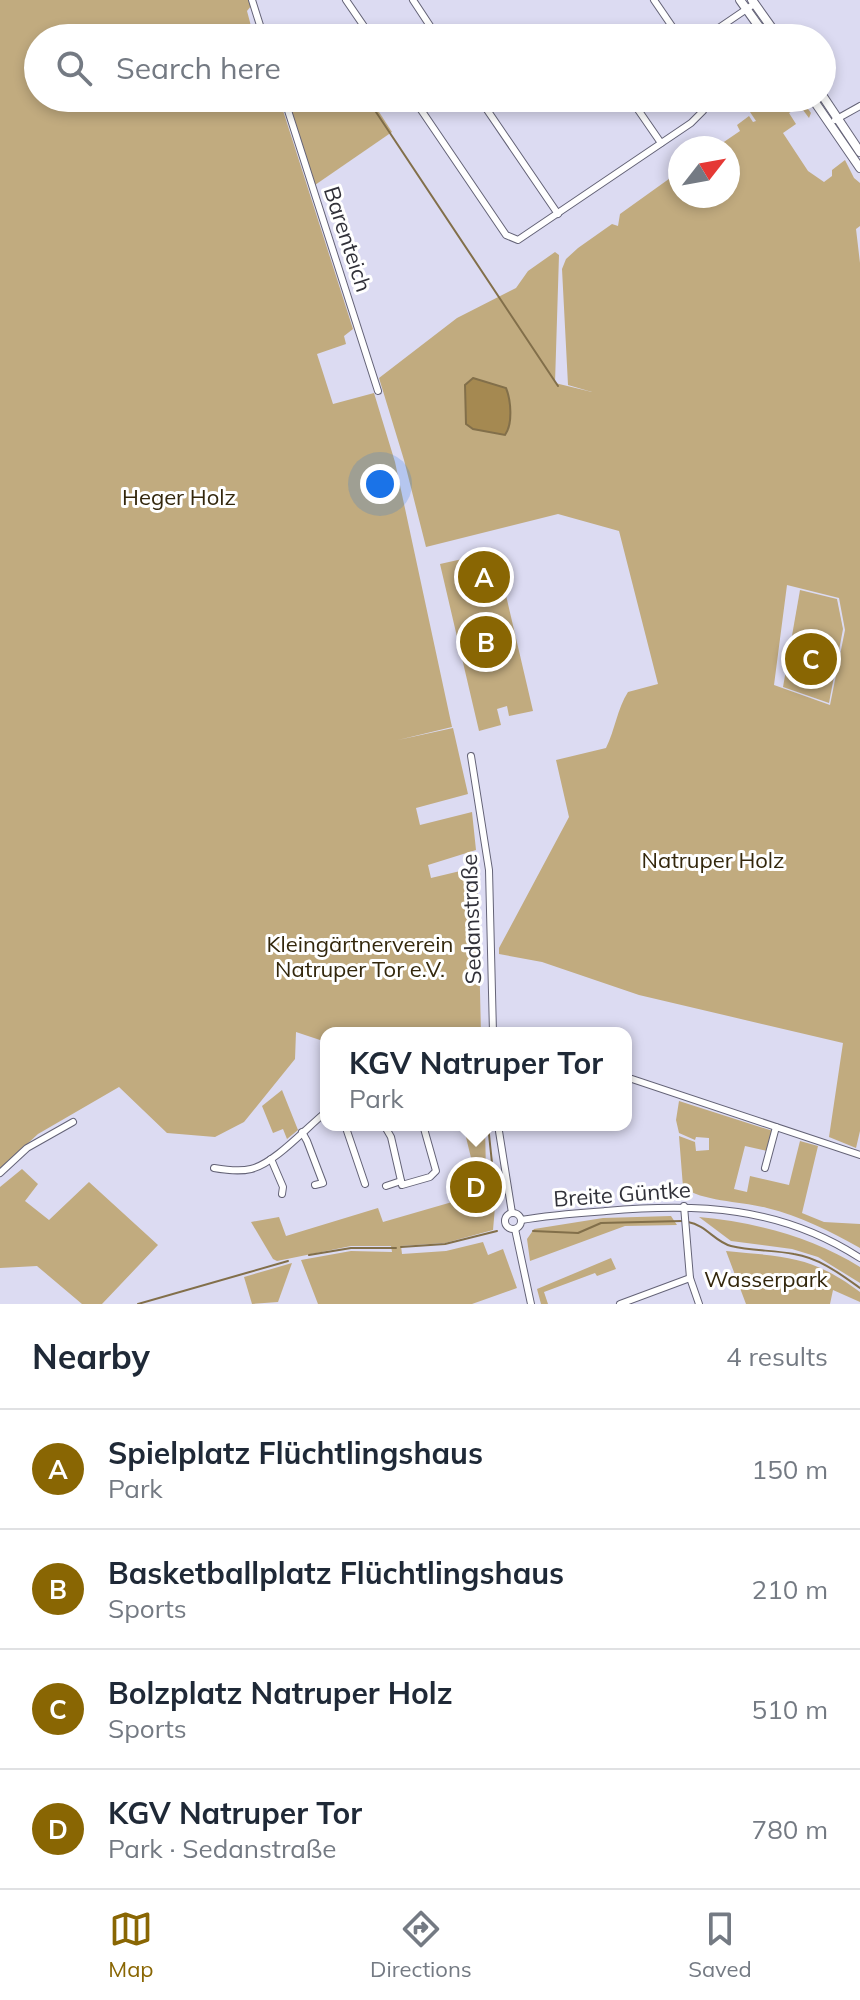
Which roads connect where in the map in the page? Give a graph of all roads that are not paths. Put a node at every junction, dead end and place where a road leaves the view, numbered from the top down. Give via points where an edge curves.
1 (252, 0) edge
2 (346, 0) edge
3 (413, 0) edge
4 (654, 0) edge
5 (740, 0) edge
6 (751, 5) edge
7 (260, 24) edge
8 (362, 24) edge
9 (429, 24) edge
10 (670, 24) edge
11 (724, 24) edge
12 (760, 24) edge
13 (767, 24) edge
14 (860, 106) edge
15 (288, 112) edge
16 (423, 112) edge
17 (489, 112) edge
18 (640, 112) edge
19 (700, 112) edge
20 (825, 112) edge
21 (830, 112) edge
22 (834, 121) junction
23 (661, 143) junction
24 (860, 152) edge
25 (860, 168) edge
26 (558, 214) junction
27 (378, 391) dead end
28 (471, 756) dead end
29 (493, 1027) edge
30 (632, 1079) edge
31 (320, 1117) edge
32 (73, 1122) dead end
33 (776, 1127) junction
34 (347, 1131) edge
35 (388, 1131) edge
36 (425, 1131) edge
37 (499, 1131) edge
38 (302, 1132) junction
39 (860, 1155) edge
40 (271, 1159) junction
41 (214, 1168) dead end
42 (765, 1168) dead end
43 (0, 1173) edge
44 (401, 1181) junction
45 (365, 1184) dead end
46 (315, 1185) dead end
47 (386, 1186) dead end
48 (282, 1194) dead end
49 (684, 1206) junction
50 (512, 1213) junction
51 (521, 1220) junction
52 (515, 1229) junction
53 (860, 1258) edge
54 (690, 1278) junction
55 (531, 1304) edge
56 (620, 1304) edge
57 (699, 1304) edge

1 - 7 street
2 - 8 street
3 - 9 street
4 - 10 street
5 - 6 main road
6 - 11 street
6 - 12 main road
6 - 13 main road
14 - 22 street
15 - 27 street, Barenteich
16 - 26 street via 512,240
17 - 26 street
18 - 23 street
19 - 23 street
20 - 22 main road
21 - 22 main road
22 - 24 main road
22 - 25 main road
23 - 26 street
28 - 29 street, Sedanstraße via 489,870
30 - 33 street
31 - 38 street
32 - 43 street via 27,1148
33 - 39 street
33 - 42 street
34 - 45 street
35 - 44 street
36 - 44 street via 436,1171 402,1185
37 - 50 street
38 - 40 street
38 - 46 street via 323,1183
40 - 41 street via 247,1170
40 - 48 street
44 - 47 street
49 - 51 street, Breite Güntke
49 - 53 street, Breite Güntke via 766,1218
49 - 54 street
50 - 51 street
50 - 52 street via 505,1223
51 - 52 street
52 - 55 street
54 - 56 street
54 - 57 street

